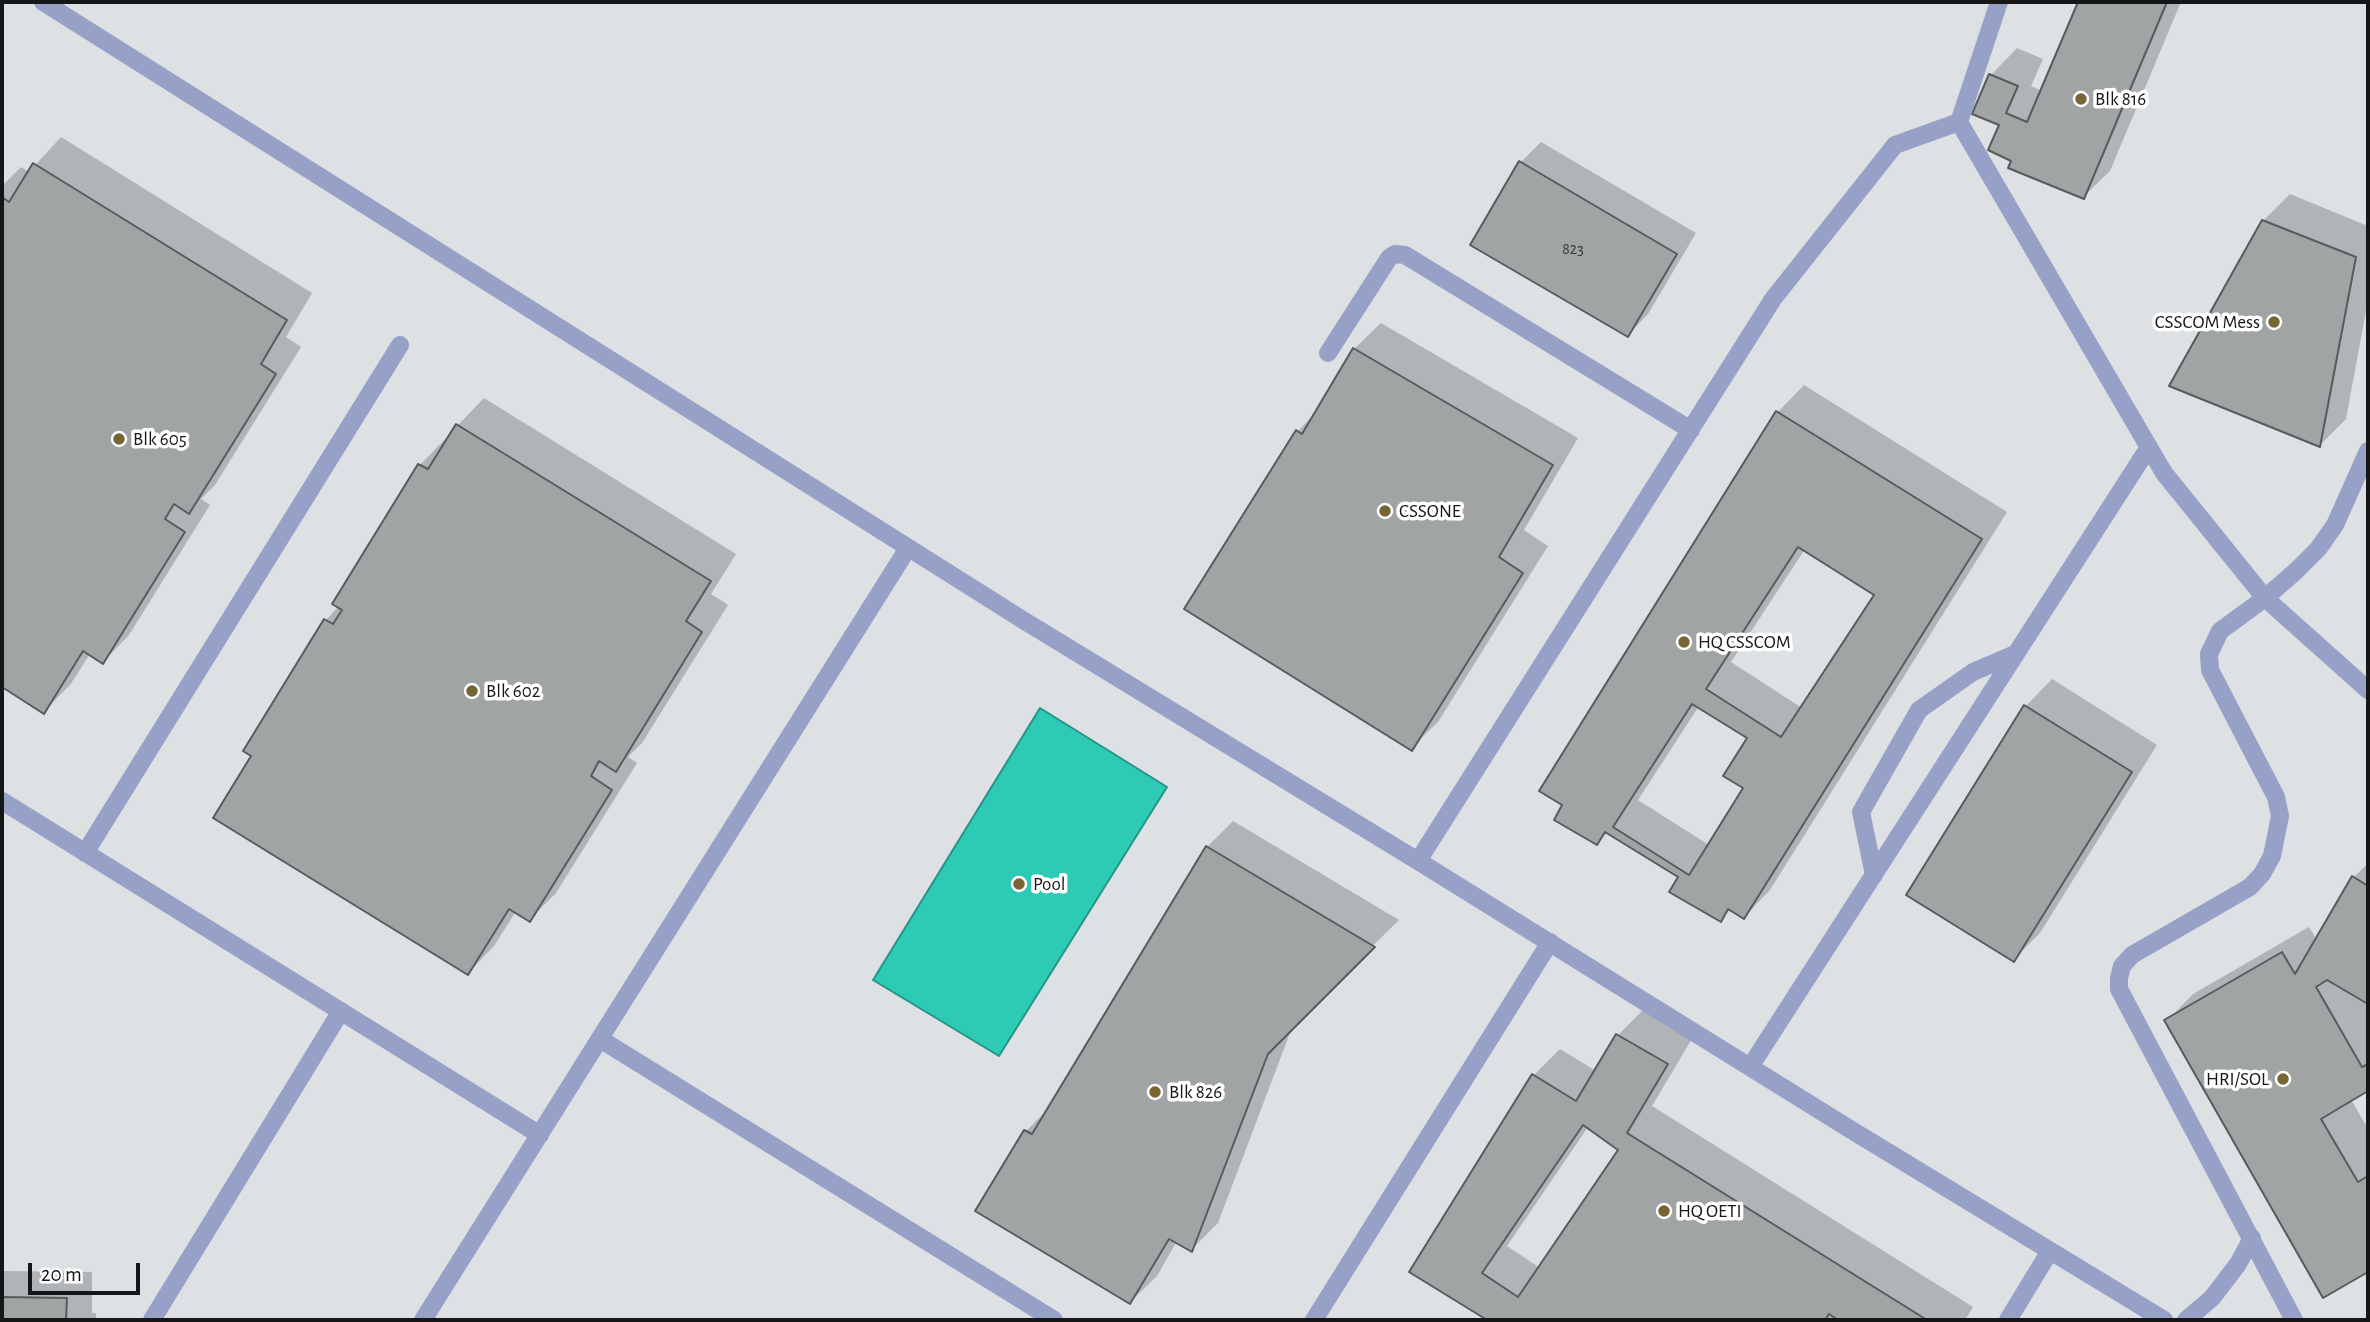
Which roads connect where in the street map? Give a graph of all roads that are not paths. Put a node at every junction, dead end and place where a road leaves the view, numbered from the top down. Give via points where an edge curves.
1 (43, 2) edge
2 (1999, 2) edge
3 (1959, 122) junction
4 (400, 345) dead end
5 (1328, 353) dead end
6 (1691, 430) junction
7 (2149, 447) junction
8 (2368, 451) edge
9 (908, 548) junction
10 (2265, 598) junction
11 (2015, 654) junction
12 (2368, 690) edge
13 (2, 801) edge
14 (85, 853) junction
15 (1418, 861) junction
16 (1874, 875) junction
17 (1550, 943) junction
18 (341, 1011) junction
19 (600, 1039) junction
20 (1750, 1067) junction
21 (540, 1135) junction
22 (2252, 1238) junction
23 (2050, 1251) junction
24 (152, 1320) edge
25 (424, 1320) edge
26 (1054, 1320) edge
27 (1314, 1320) edge
28 (2008, 1320) edge
29 (2164, 1320) edge
30 (2186, 1320) edge
31 (2294, 1320) edge

1 - 9 lane
2 - 3 lane
3 - 6 lane via 1895,145 1773,299
3 - 7 lane
4 - 14 lane
5 - 6 lane via 1390,258 1405,255
6 - 15 lane
7 - 10 lane via 2164,473
7 - 11 lane
8 - 10 lane via 2335,525 2297,571
9 - 15 lane
9 - 19 lane
10 - 12 lane
10 - 22 lane via 2220,631 2209,654 2210,670 2276,797 2280,816 2272,856 2249,887 2132,955 2119,978 2119,989
11 - 16 lane
11 - 16 lane via 1973,672 1919,710 1861,812
13 - 14 lane
14 - 18 lane
15 - 17 lane
16 - 20 lane
17 - 20 lane
17 - 27 lane
18 - 21 lane
18 - 24 lane
19 - 21 lane
19 - 26 lane
20 - 23 lane
21 - 25 lane
22 - 30 lane via 2212,1298
22 - 31 lane
23 - 28 lane
23 - 29 lane

